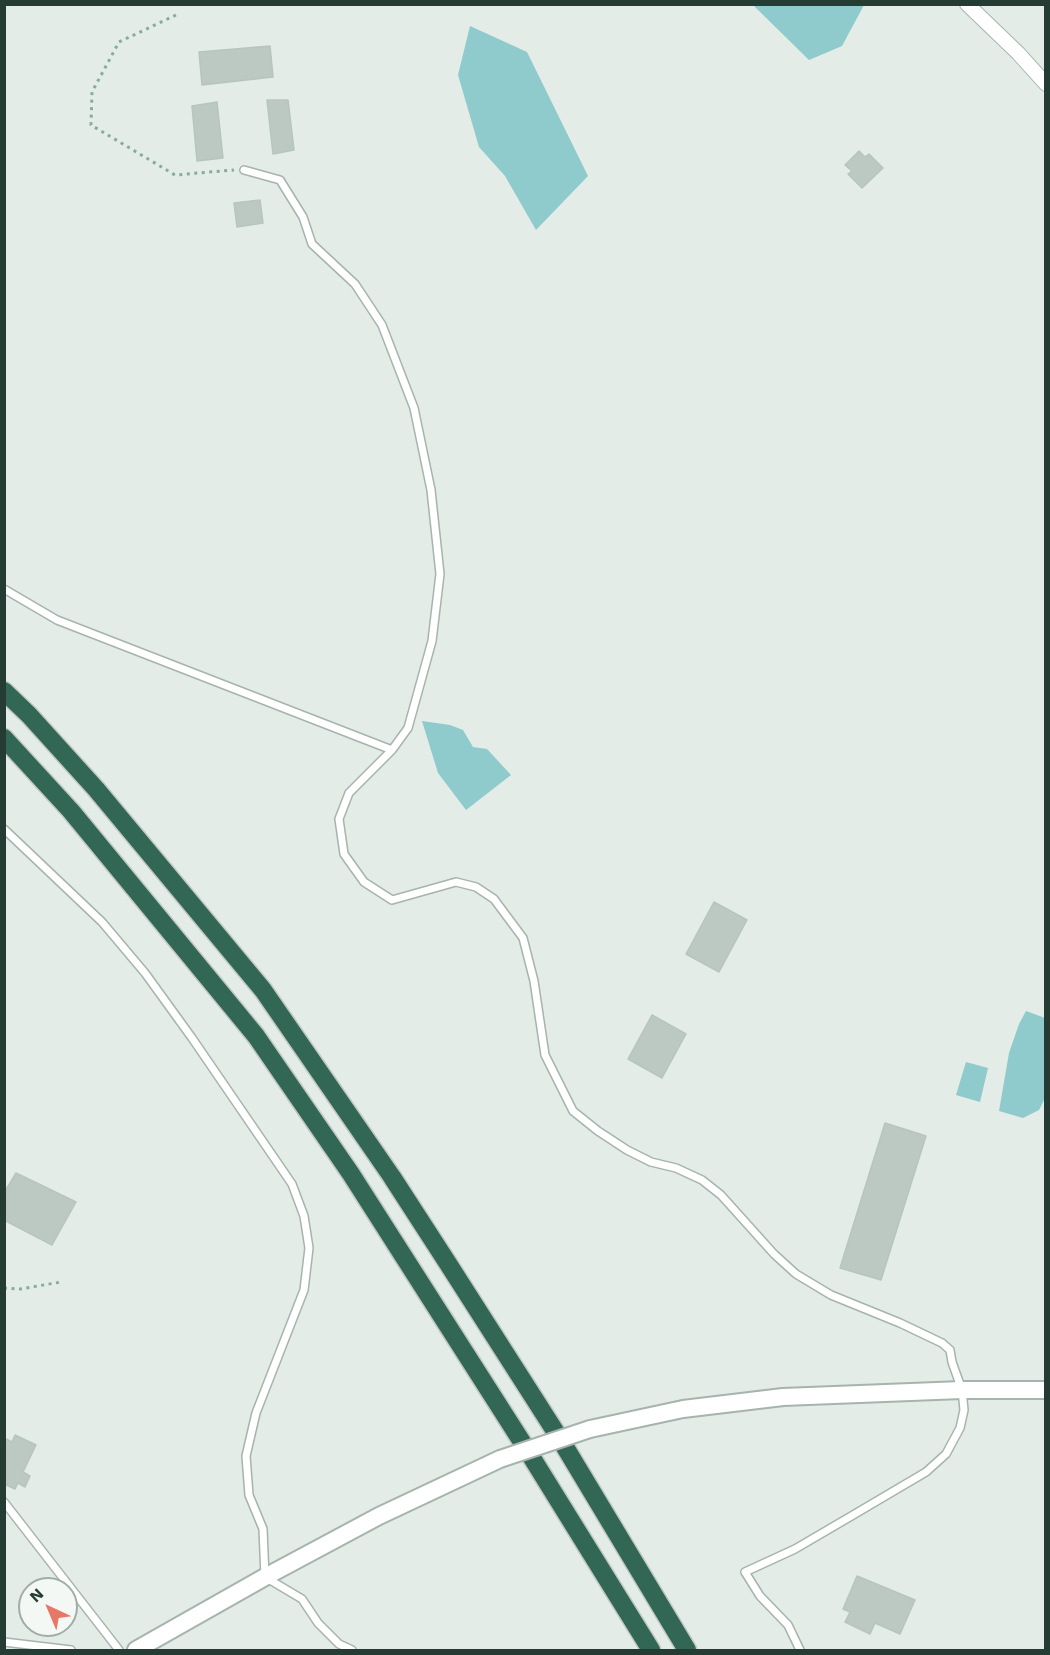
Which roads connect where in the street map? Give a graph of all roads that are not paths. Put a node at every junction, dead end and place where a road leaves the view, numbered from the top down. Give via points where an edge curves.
1 (967, 4) edge
2 (1046, 84) edge
3 (244, 170) road end
4 (4, 589) edge
5 (4, 691) edge
6 (4, 738) edge
7 (392, 750) junction
8 (4, 829) edge
9 (1043, 1388) edge
10 (962, 1390) junction
11 (4, 1502) edge
12 (265, 1577) junction
13 (4, 1642) edge
14 (71, 1650) edge
15 (119, 1650) edge
16 (136, 1650) edge
17 (352, 1650) edge
18 (651, 1650) edge
19 (687, 1650) edge
20 (800, 1650) edge

1 - 2 street
3 - 7 lane via 280,180 303,217 312,244 355,284 382,325 414,408 431,490 440,574 432,641 408,728
4 - 7 lane via 57,620
5 - 19 highway via 96,789 263,990 447,1262 562,1442
6 - 18 highway via 78,820 256,1036 357,1183
7 - 10 lane via 349,793 339,819 344,854 364,882 392,900 456,882 476,886 494,899 523,938 545,1055 573,1112 627,1150 702,1180 796,1274 831,1295 942,1343 950,1350
8 - 12 lane via 102,922 145,973 292,1184 304,1216 309,1248 304,1290 256,1413 246,1456 249,1495 263,1529
9 - 10 street
10 - 12 street, bridge via 783,1397 683,1409 590,1430 500,1459
10 - 20 lane via 964,1410 960,1428 946,1454 926,1472 795,1549 745,1572 760,1596 788,1625
11 - 15 lane
12 - 16 street
12 - 17 lane via 302,1599 318,1623 339,1644
13 - 14 lane

